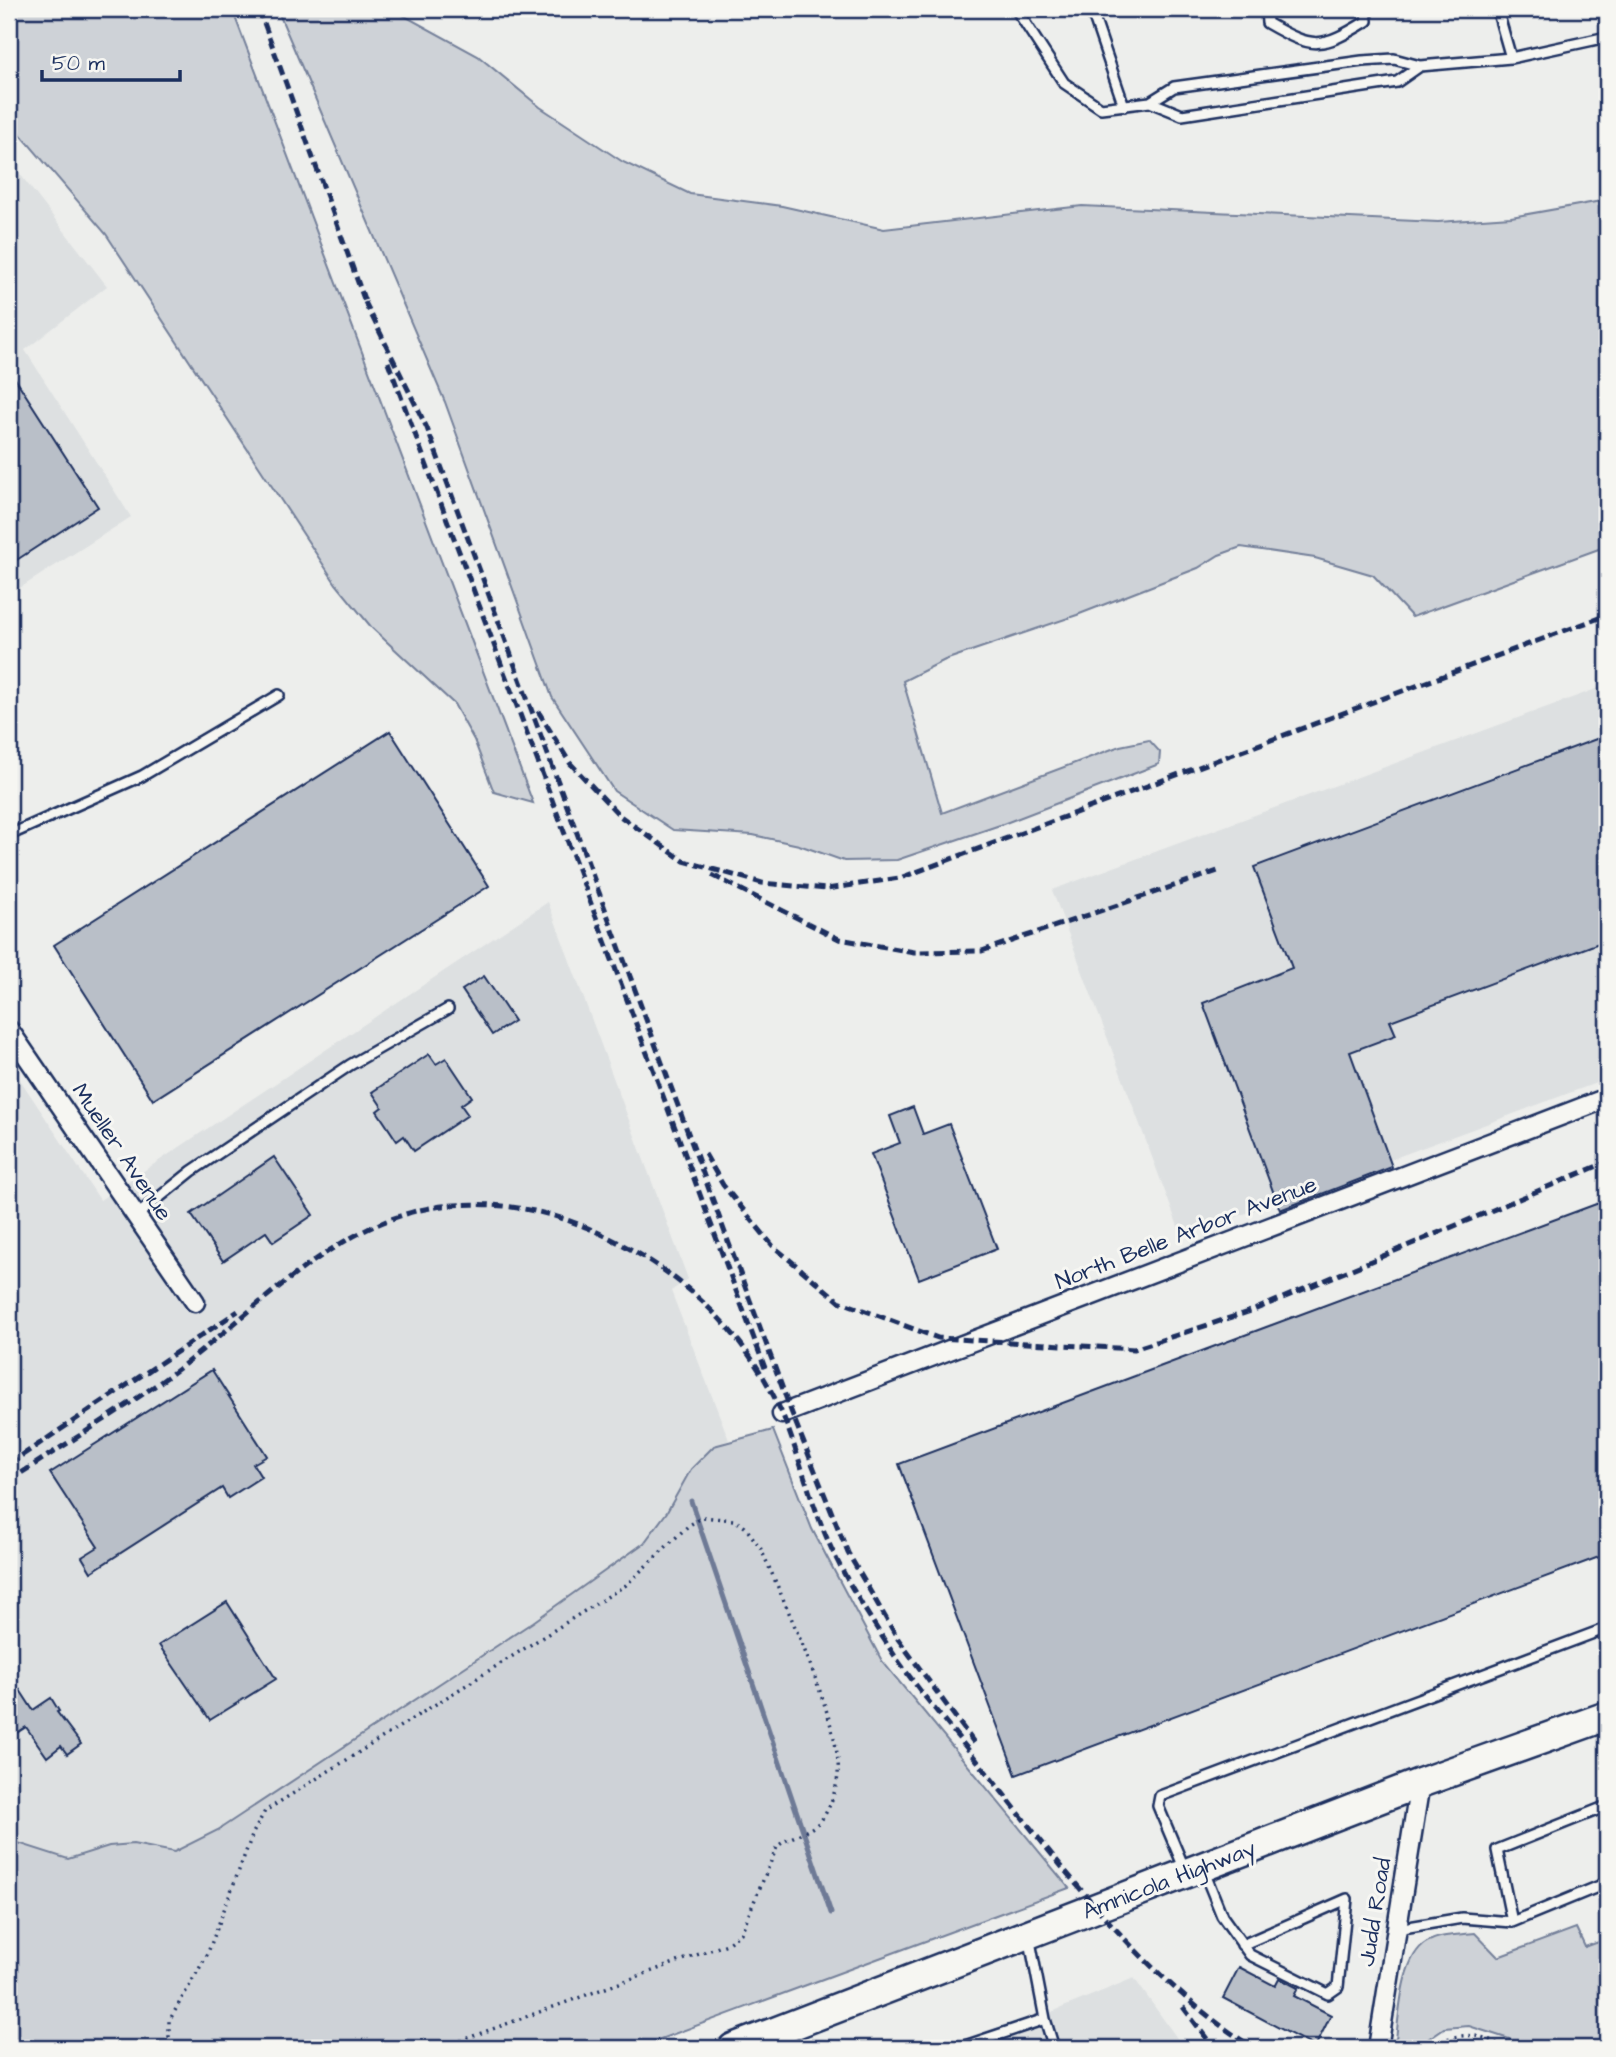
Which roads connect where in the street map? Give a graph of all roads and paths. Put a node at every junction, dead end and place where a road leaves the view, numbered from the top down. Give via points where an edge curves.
1 (1016, 9) edge
2 (1094, 9) edge
3 (1266, 9) edge
4 (1366, 9) edge
5 (1497, 9) edge
6 (1607, 37) edge
7 (1511, 58) junction
8 (1420, 66) junction
9 (1150, 103) junction
10 (1124, 106) junction
11 (279, 695) dead end
12 (9, 835) edge
13 (448, 1009) dead end
14 (9, 1030) edge
15 (1607, 1098) edge
16 (136, 1216) junction
17 (195, 1302) dead end
18 (782, 1414) dead end
19 (1607, 1628) edge
20 (1607, 1716) edge
21 (1420, 1783) junction
22 (1607, 1806) edge
23 (1194, 1871) junction
24 (1607, 1883) edge
25 (1511, 1922) junction
26 (1397, 1929) junction
27 (1028, 1935) junction
28 (1242, 1945) junction
29 (1045, 2019) junction
30 (178, 2048) edge
31 (440, 2048) edge
32 (733, 2048) edge
33 (958, 2048) edge
34 (1054, 2048) edge
35 (1378, 2048) edge
36 (1429, 2048) edge
37 (1503, 2048) edge

1 - 10 lane via 1064,83 1101,108
2 - 10 lane
3 - 4 lane via 1267,23 1299,41 1333,42 1367,21
5 - 7 lane
6 - 7 lane
7 - 8 lane
8 - 9 lane via 1394,59 1362,61 1174,87
8 - 9 lane via 1396,82 1182,115
9 - 10 lane
11 - 12 lane via 142,775
13 - 16 lane via 350,1065 192,1171
14 - 16 street, Mueller Avenue
15 - 18 street, North Belle Arbor Avenue
16 - 17 street, Mueller Avenue
19 - 23 lane via 1160,1796 1158,1805
20 - 21 main road, Amnicola Highway
21 - 23 main road, Amnicola Highway
21 - 26 street, Judd Road
22 - 25 lane via 1497,1850
23 - 27 main road, Amnicola Highway
23 - 28 lane
24 - 25 lane
25 - 26 lane via 1462,1918
26 - 35 street, Judd Road
27 - 29 lane
27 - 32 main road, Amnicola Highway
28 - 28 lane via 1250,1955 1328,1994 1339,1987 1347,1899
29 - 33 lane
29 - 34 lane
30 - 31 path via 169,2037 169,2021 207,1955 265,1811 626,1585 703,1517 734,1520 760,1547 826,1712 838,1773 829,1807 821,1821 777,1847 741,1933 727,1944
36 - 37 path via 1441,2040 1469,2035

